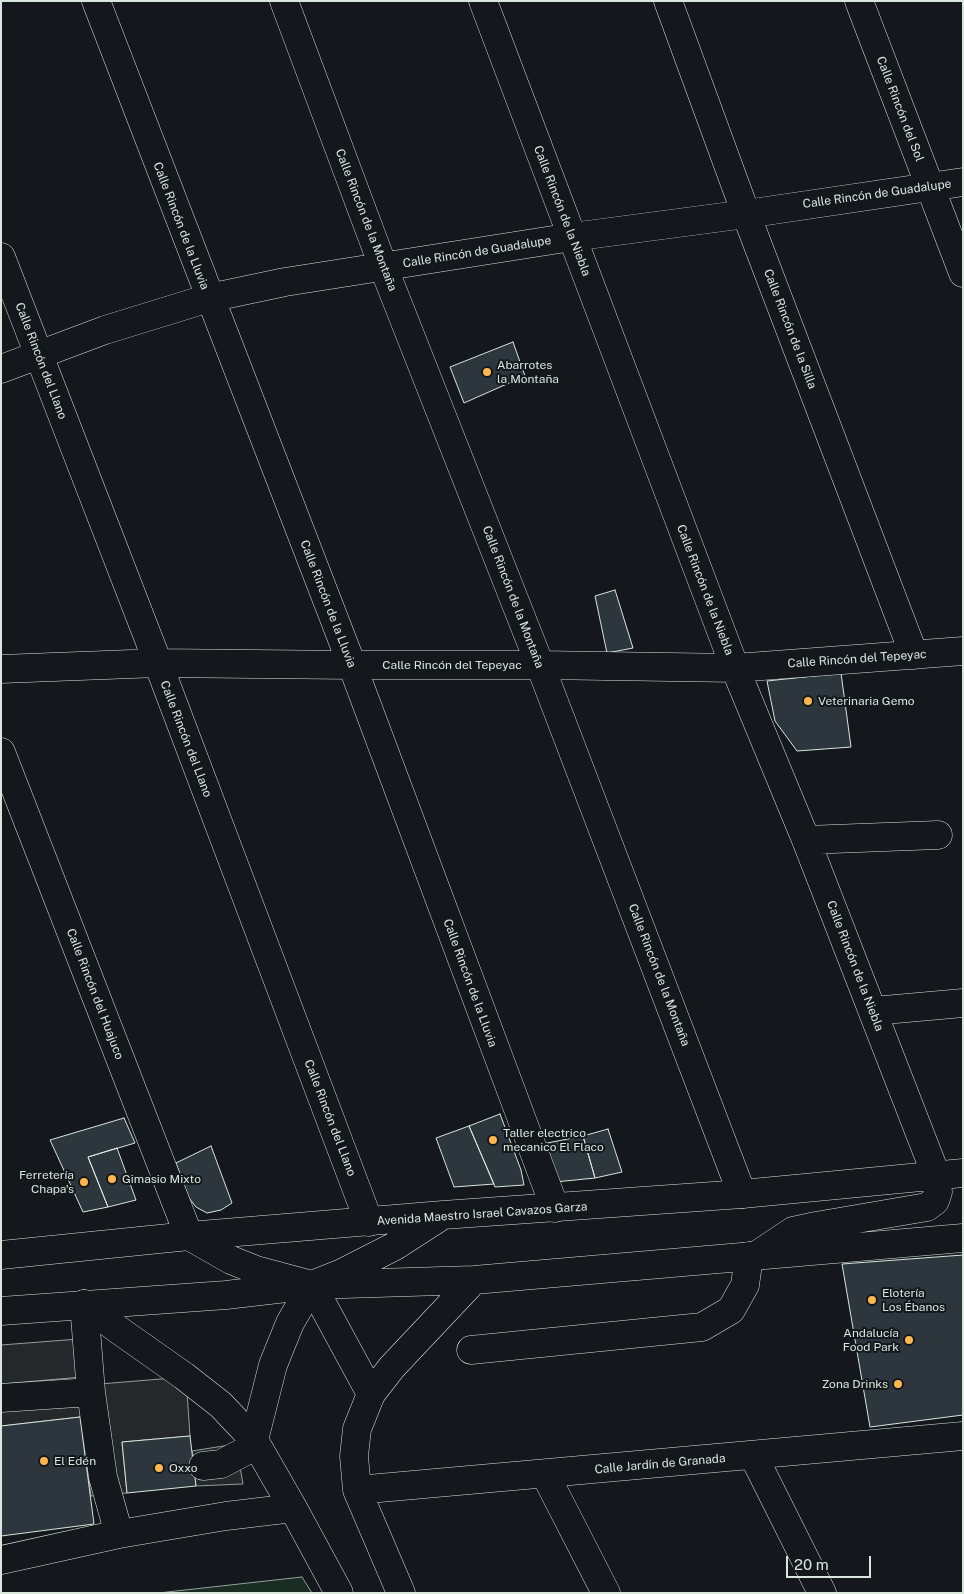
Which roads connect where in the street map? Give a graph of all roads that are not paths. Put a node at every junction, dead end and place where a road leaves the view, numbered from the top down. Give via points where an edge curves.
1 (96, 1) edge
2 (284, 1) edge
3 (483, 1) edge
4 (668, 1) edge
5 (859, 1) edge
6 (963, 182) edge
7 (929, 186) junction
8 (746, 214) junction
9 (572, 237) junction
10 (1, 257) edge
11 (383, 266) junction
12 (963, 273) edge
13 (209, 298) junction
14 (39, 354) junction
15 (1, 369) edge
16 (963, 651) edge
17 (914, 656) junction
18 (158, 663) junction
19 (352, 665) junction
20 (540, 665) junction
21 (735, 668) junction
22 (1, 669) edge
23 (1, 752) edge
24 (938, 835) dead end
25 (806, 840) junction
26 (963, 1003) edge
27 (873, 1011) junction
28 (963, 1173) edge
29 (936, 1175) junction
30 (742, 1194) junction
31 (554, 1208) junction
32 (443, 1215) junction
33 (369, 1222) junction
34 (189, 1236) junction
35 (963, 1238) edge
36 (1, 1254) edge
37 (752, 1256) junction
38 (474, 1280) junction
39 (312, 1285) junction
40 (84, 1304) junction
41 (1, 1311) edge
42 (471, 1350) dead end
43 (91, 1392) junction
44 (371, 1394) junction
45 (1, 1398) edge
46 (962, 1439) edge
47 (255, 1443) junction
48 (753, 1455) junction
49 (203, 1466) dead end
50 (545, 1474) junction
51 (357, 1490) junction
52 (294, 1508) junction
53 (119, 1534) junction
54 (1, 1560) edge
55 (339, 1593) edge
56 (402, 1593) edge
57 (606, 1593) edge
58 (822, 1593) edge

1 - 13 street, Calle Rincón de la Lluvia
2 - 11 street, Calle Rincón de la Montaña
3 - 9 street, Calle Rincón de la Niebla
4 - 8 street, Calle Rincón de la Silla
5 - 7 street, Calle Rincón del Sol
6 - 7 street, Calle Rincón de Guadalupe
7 - 8 street, Calle Rincón de Guadalupe
7 - 12 street, Calle Rincón del Sol
8 - 9 street, Calle Rincón de Guadalupe
8 - 17 street, Calle Rincón de la Silla
9 - 11 street, Calle Rincón de Guadalupe
9 - 21 street, Calle Rincón de la Niebla
10 - 14 street, Calle Rincón del Llano
11 - 13 street, Calle Rincón de Guadalupe
11 - 20 street, Calle Rincón de la Montaña
13 - 14 street, Calle Rincón de Guadalupe
13 - 19 street, Calle Rincón de la Lluvia
14 - 15 street, Calle Rincón de Guadalupe
14 - 18 street, Calle Rincón del Llano
16 - 17 street, Calle Rincón del Tepeyac
17 - 21 street, Calle Rincón del Tepeyac
18 - 19 street, Calle Rincón del Tepeyac
18 - 22 street, Calle Rincón del Tepeyac
18 - 33 street, Calle Rincón del Llano
19 - 20 street, Calle Rincón del Tepeyac
19 - 31 street, Calle Rincón de la Lluvia
20 - 21 street, Calle Rincón del Tepeyac
20 - 30 street, Calle Rincón de la Montaña
21 - 25 street, Calle Rincón de la Niebla
23 - 34 street, Calle Rincón del Huajuco
24 - 25 street
25 - 27 street, Calle Rincón de la Niebla
26 - 27 street
27 - 29 street, Calle Rincón de la Niebla
28 - 29 street, Avenida Maestro Israel Cavazos Garza
29 - 30 street, Avenida Maestro Israel Cavazos Garza
29 - 37 street via 938,1192 935,1201 927,1207 793,1231
30 - 31 street, Avenida Maestro Israel Cavazos Garza
31 - 32 street, Avenida Maestro Israel Cavazos Garza
32 - 33 street, Avenida Maestro Israel Cavazos Garza
32 - 39 street via 395,1246
33 - 34 street, Avenida Maestro Israel Cavazos Garza
34 - 36 street, Avenida Maestro Israel Cavazos Garza
34 - 39 street via 256,1270
35 - 37 street
37 - 38 street
37 - 42 street via 744,1285 731,1310 702,1327
38 - 39 street
38 - 44 street via 392,1367
39 - 40 street via 217,1296
39 - 44 street
39 - 47 street via 290,1323 273,1365
40 - 41 street
40 - 43 street
40 - 47 street via 221,1405
43 - 45 street
43 - 53 street via 103,1477
44 - 51 street via 357,1429 354,1456
46 - 48 street, Calle Jardín de Granada
47 - 49 street via 221,1464
47 - 52 street
48 - 50 street, Calle Jardín de Granada
48 - 58 street
50 - 51 street, Calle Jardín de Granada
50 - 57 street
51 - 56 street
52 - 53 street
52 - 55 street
53 - 54 street

